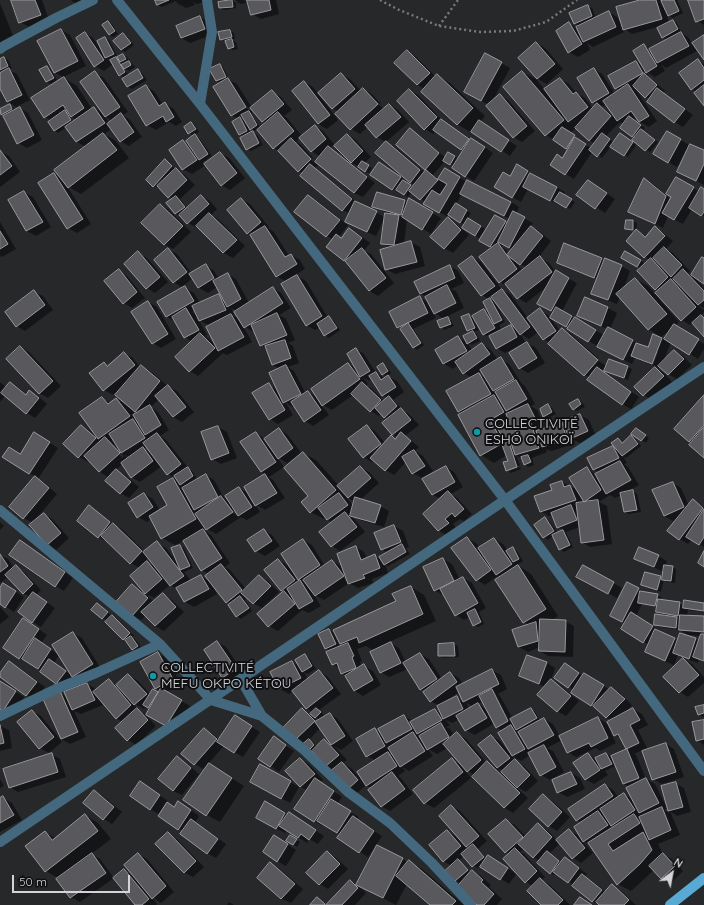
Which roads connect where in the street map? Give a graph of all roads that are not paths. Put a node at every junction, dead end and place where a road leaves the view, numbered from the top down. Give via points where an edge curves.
1 (93, 0) edge
2 (117, 0) edge
3 (207, 0) edge
4 (0, 49) edge
5 (200, 104) junction
6 (704, 367) edge
7 (505, 500) junction
8 (0, 510) edge
9 (160, 644) junction
10 (241, 680) junction
11 (211, 700) junction
12 (0, 716) edge
13 (262, 716) junction
14 (704, 771) edge
15 (0, 842) edge
16 (704, 878) edge
17 (471, 905) edge
18 (670, 905) edge

1 - 4 street
2 - 5 street
3 - 5 street via 212,32
5 - 7 street
6 - 7 street
7 - 10 street
7 - 14 street
8 - 9 street
9 - 11 street
9 - 12 street
10 - 11 street
10 - 13 street
11 - 13 street
11 - 15 street
13 - 17 street via 303,749 348,792 390,823
16 - 18 main road

